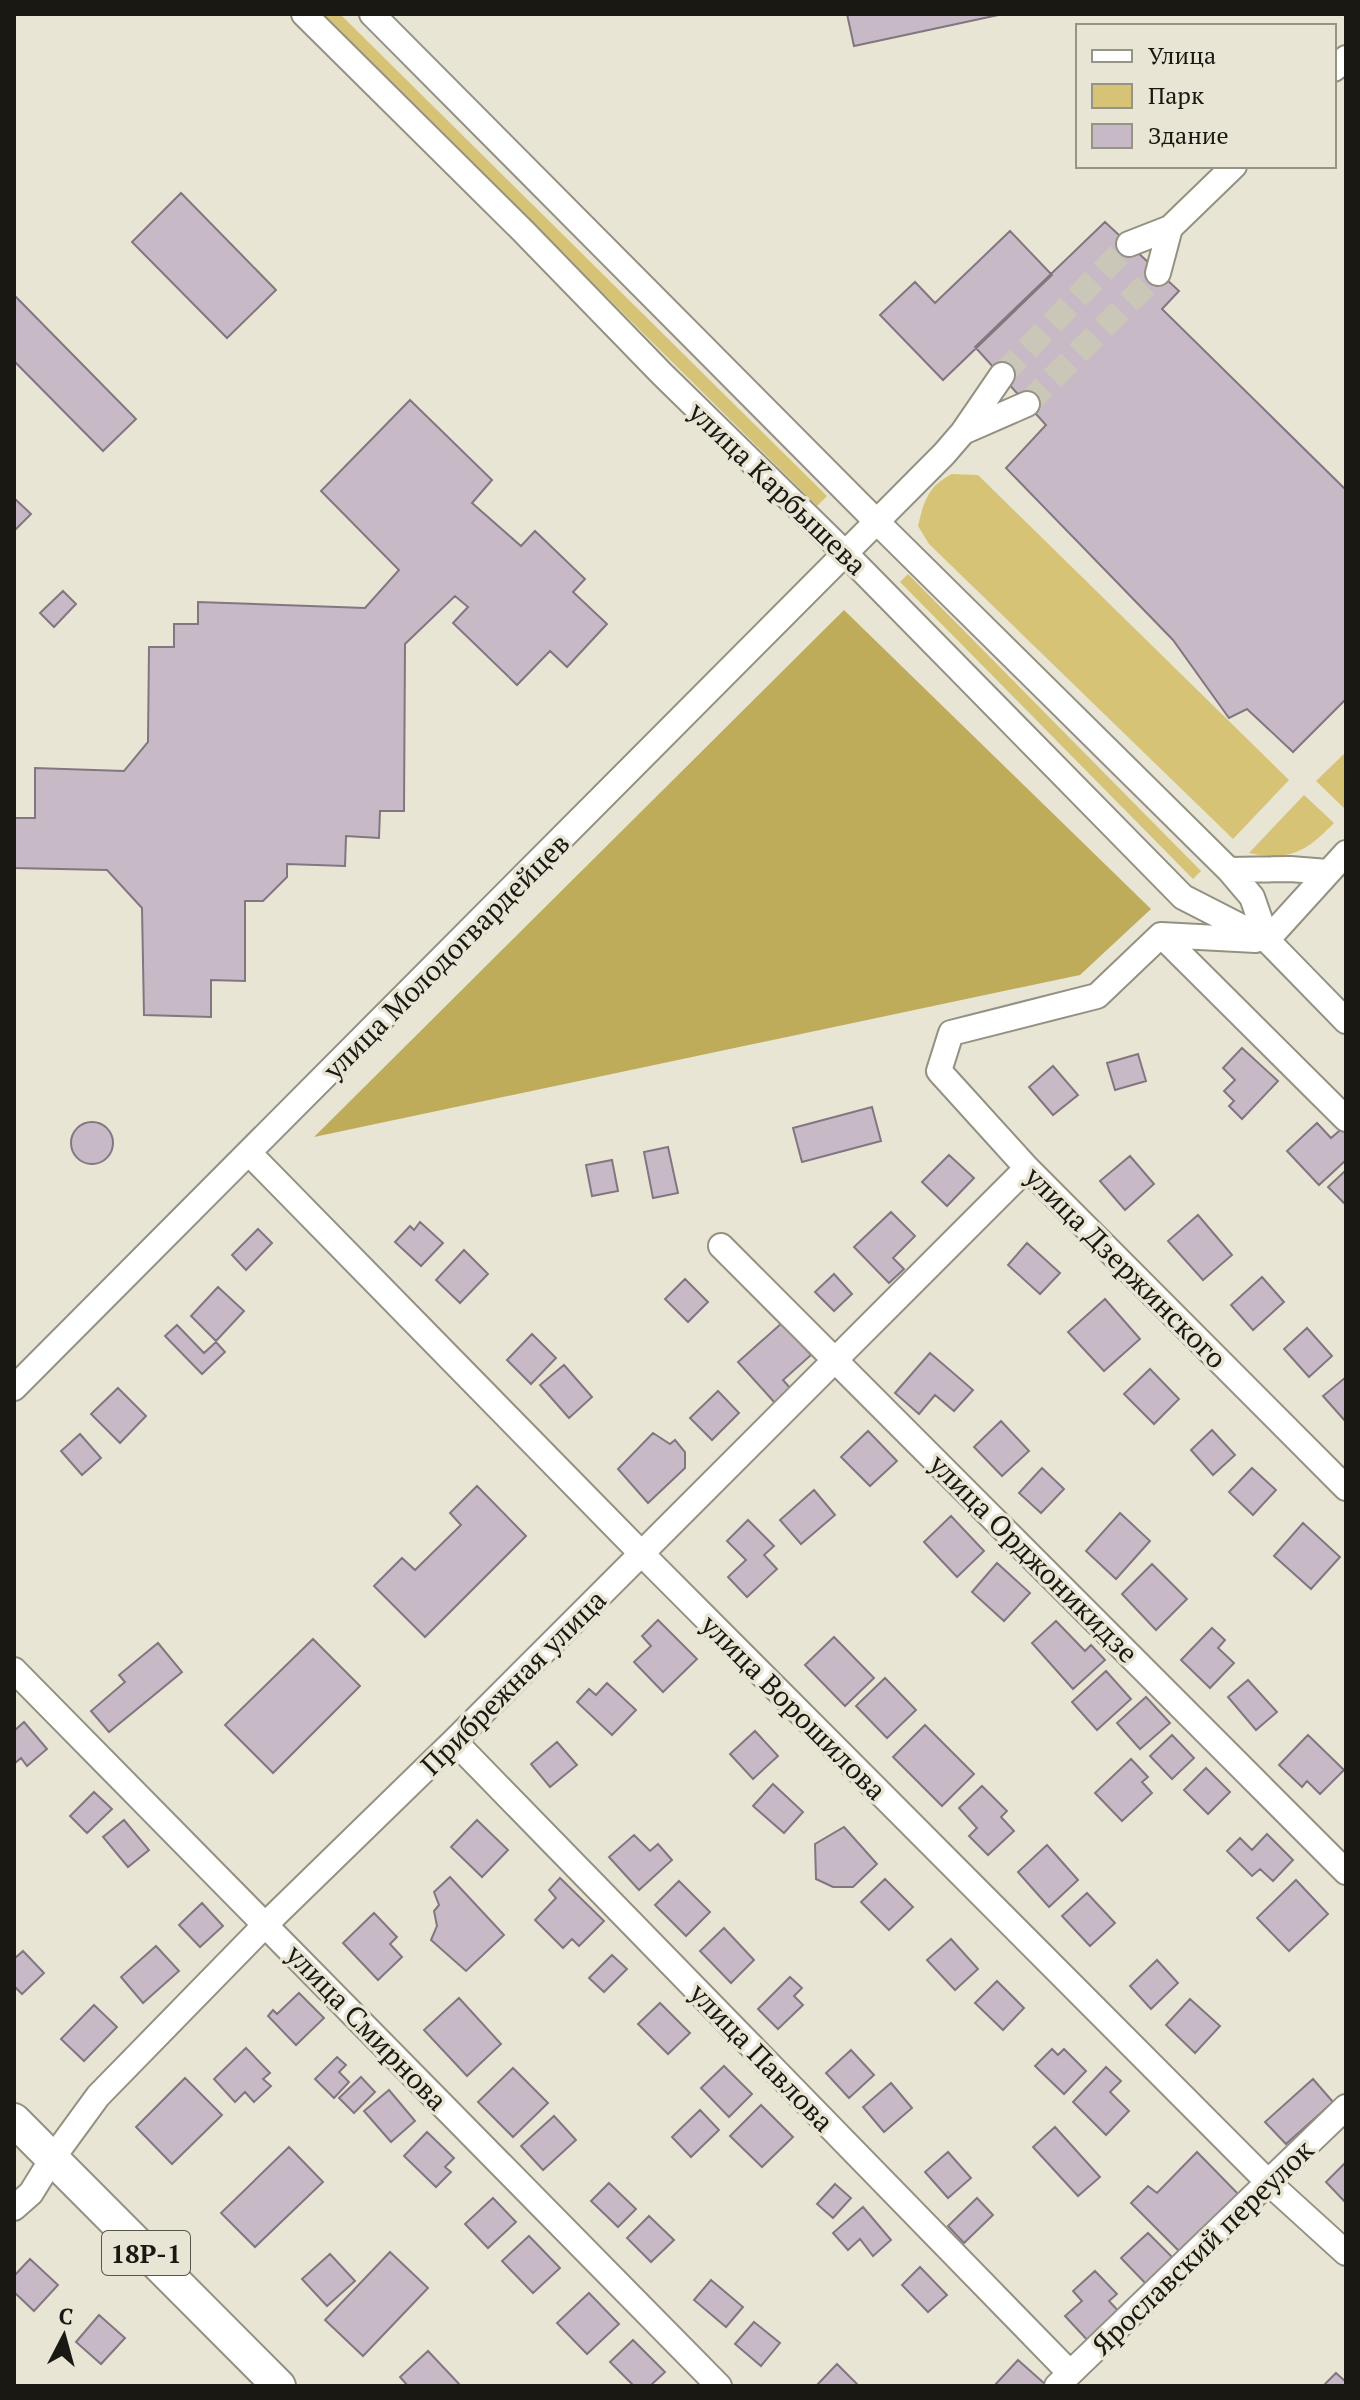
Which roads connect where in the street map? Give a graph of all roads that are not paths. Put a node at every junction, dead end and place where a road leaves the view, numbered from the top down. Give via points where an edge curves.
1 (304, 14) edge
2 (372, 14) edge
3 (1232, 168) edge
4 (1170, 228) junction
5 (1129, 244) tunnel mouth
6 (1158, 273) tunnel mouth
7 (1002, 375) tunnel mouth
8 (1027, 404) tunnel mouth
9 (963, 432) junction
10 (877, 522) junction
11 (846, 554) junction
12 (1346, 853) edge
13 (1229, 870) junction
14 (1328, 872) junction
15 (1161, 935) junction
16 (1267, 940) junction
17 (1346, 1021) edge
18 (1346, 1119) edge
19 (249, 1153) junction
20 (1027, 1168) junction
21 (721, 1246) dead end
22 (836, 1360) junction
23 (14, 1388) edge
24 (1346, 1488) edge
25 (641, 1553) junction
26 (14, 1670) edge
27 (454, 1741) junction
28 (1346, 1872) edge
29 (266, 1924) junction
30 (1346, 2107) edge
31 (14, 2120) edge
32 (52, 2159) junction
33 (1269, 2183) junction
34 (14, 2208) edge
35 (1346, 2253) edge
36 (1064, 2380) edge
37 (279, 2386) edge
38 (719, 2386) edge

1 - 11 street, улица Карбышева
2 - 10 street, улица Карбышева
3 - 4 street
4 - 5 street
4 - 6 street
7 - 9 street
8 - 9 street
9 - 10 street, улица Молодогвардейцев
10 - 11 street, улица Молодогвардейцев
10 - 13 street, улица Карбышева
11 - 16 street, улица Карбышева via 1183,897
11 - 19 street, улица Молодогвардейцев
12 - 14 street
13 - 14 street
13 - 16 street, улица Карбышева via 1252,897
14 - 16 street
15 - 16 street
15 - 18 street
15 - 20 street, улица Дзержинского via 1097,996 951,1033 939,1071
16 - 17 street, улица Карбышева
19 - 23 street, улица Молодогвардейцев
19 - 25 street, улица Ворошилова
20 - 22 street, Прибрежная улица
20 - 24 street, улица Дзержинского
21 - 22 street, улица Орджоникидзе
22 - 25 street, Прибрежная улица
22 - 28 street, улица Орджоникидзе
25 - 27 street, Прибрежная улица
25 - 33 street, улица Ворошилова
26 - 29 street, улица Смирнова
27 - 29 street, Прибрежная улица
27 - 36 street, улица Павлова
29 - 32 street, Прибрежная улица via 98,2096
29 - 38 street, улица Смирнова
30 - 33 street, Ярославский переулок
31 - 32 main road, 18Р-1
32 - 34 street, Прибрежная улица via 31,2193
32 - 37 main road, 18Р-1
33 - 35 street, улица Ворошилова
33 - 36 street, Ярославский переулок

